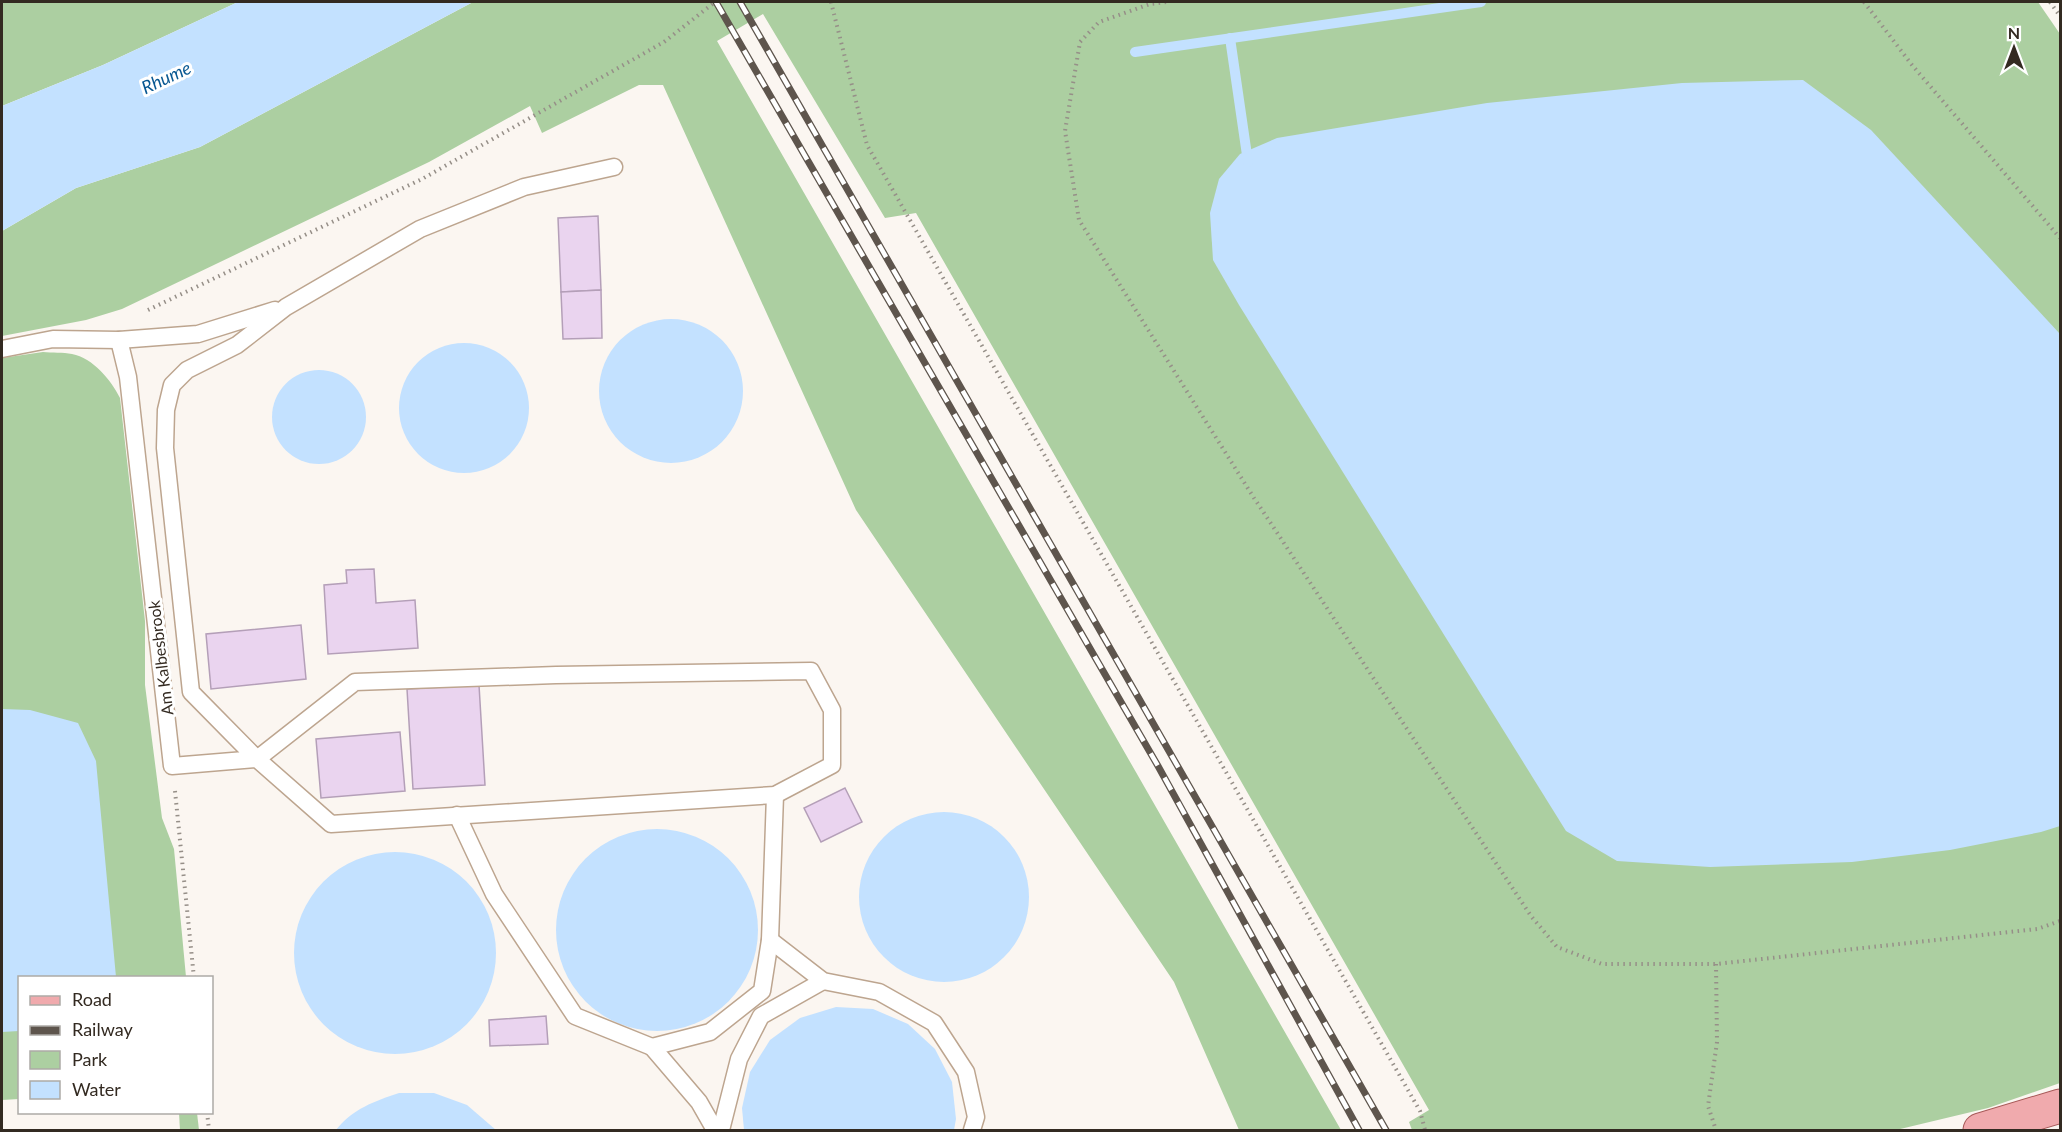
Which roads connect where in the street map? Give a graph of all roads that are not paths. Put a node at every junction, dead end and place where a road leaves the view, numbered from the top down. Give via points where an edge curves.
1 (614, 167) dead end
2 (286, 307) junction
3 (119, 340) junction
4 (2, 349) edge
5 (257, 759) junction
6 (775, 795) junction
7 (457, 815) junction
8 (770, 940) junction
9 (823, 981) junction
10 (652, 1047) junction
11 (2061, 1106) edge
12 (715, 1131) edge
13 (721, 1131) edge
14 (972, 1131) edge
15 (1980, 1131) edge

1 - 2 lane via 524,187 420,229
2 - 3 lane via 198,334
2 - 5 lane via 237,345 187,370 172,385 166,410 165,448 191,692
3 - 4 lane via 53,339
3 - 5 lane, Am Kalbesbrook via 128,377 172,766
5 - 6 lane via 355,682 811,671 832,710 832,765
5 - 7 lane via 331,824
6 - 7 lane
6 - 8 lane
7 - 10 lane via 494,894 575,1016
8 - 9 lane
8 - 10 lane via 762,991 710,1032
9 - 13 lane via 761,1016 739,1059
9 - 14 lane via 879,992 934,1023 966,1072 976,1117
10 - 12 lane via 699,1102
11 - 15 main road

